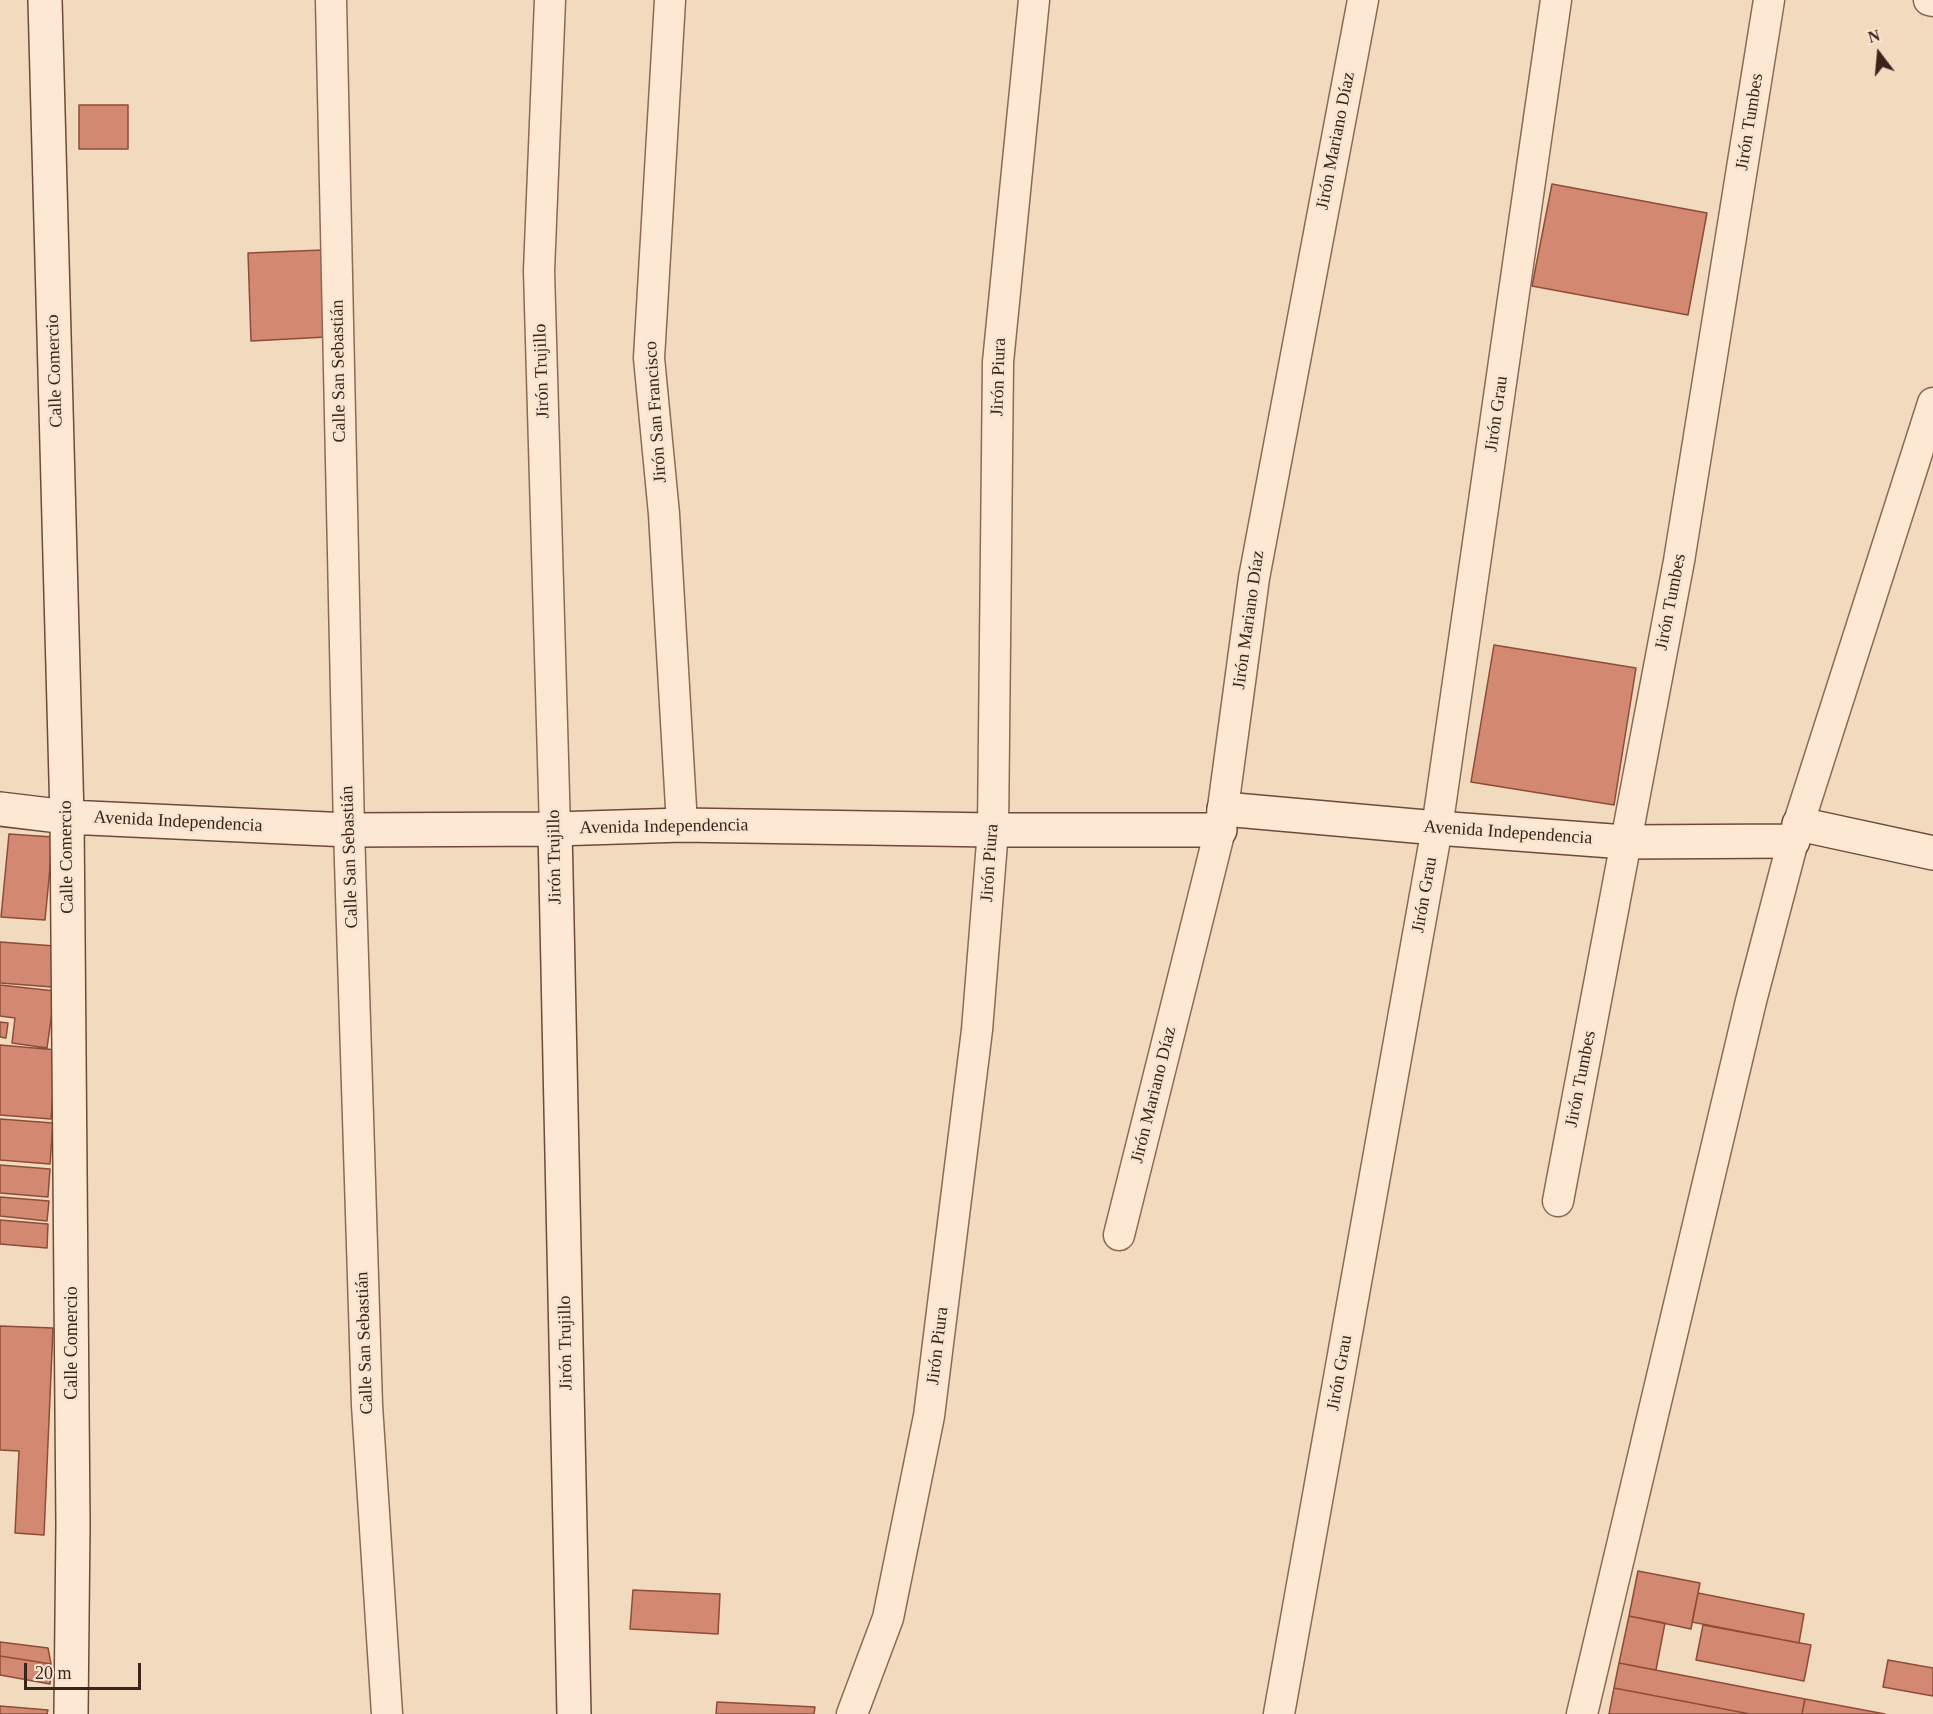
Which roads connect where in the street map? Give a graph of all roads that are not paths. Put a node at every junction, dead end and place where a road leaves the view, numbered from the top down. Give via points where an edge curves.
1 (45, 0) edge
2 (331, 0) edge
3 (550, 0) edge
4 (670, 0) edge
5 (1034, 0) edge
6 (1363, 0) edge
7 (1556, 0) edge
8 (1769, 0) edge
9 (1933, 403) edge
10 (0, 809) edge
11 (67, 817) junction
12 (1222, 819) junction
13 (682, 825) junction
14 (1437, 828) junction
15 (555, 829) junction
16 (349, 830) junction
17 (993, 830) junction
18 (1796, 833) junction
19 (1625, 842) junction
20 (1933, 853) edge
21 (1558, 1201) dead end
22 (1119, 1235) dead end
23 (71, 1714) edge
24 (387, 1714) edge
25 (574, 1714) edge
26 (852, 1714) edge
27 (1280, 1714) edge
28 (1582, 1714) edge

1 - 11 street, Calle Comercio
2 - 16 street, Calle San Sebastián
3 - 15 street, Jirón Trujillo via 539,271
4 - 13 street, Jirón San Francisco via 650,358 664,514
5 - 17 street, Jirón Piura via 998,362
6 - 12 street, Jirón Mariano Díaz via 1254,578
7 - 14 street, Jirón Grau
8 - 19 street, Jirón Tumbes via 1679,561
9 - 18 street
10 - 11 street, Avenida Independencia
11 - 16 street, Avenida Independencia
11 - 23 street, Calle Comercio
12 - 14 street, Avenida Independencia
12 - 17 street, Avenida Independencia
12 - 22 street, Jirón Mariano Díaz
13 - 15 street, Avenida Independencia
13 - 17 street, Avenida Independencia
14 - 19 street, Avenida Independencia
14 - 27 street, Jirón Grau
15 - 16 street, Avenida Independencia
15 - 25 street, Jirón Trujillo
16 - 24 street, Calle San Sebastián via 367,1405
17 - 26 street, Jirón Piura via 977,1030 929,1416 888,1618
18 - 19 street, Avenida Independencia
18 - 20 street, Avenida Independencia
18 - 28 street via 1750,1001
19 - 21 street, Jirón Tumbes

